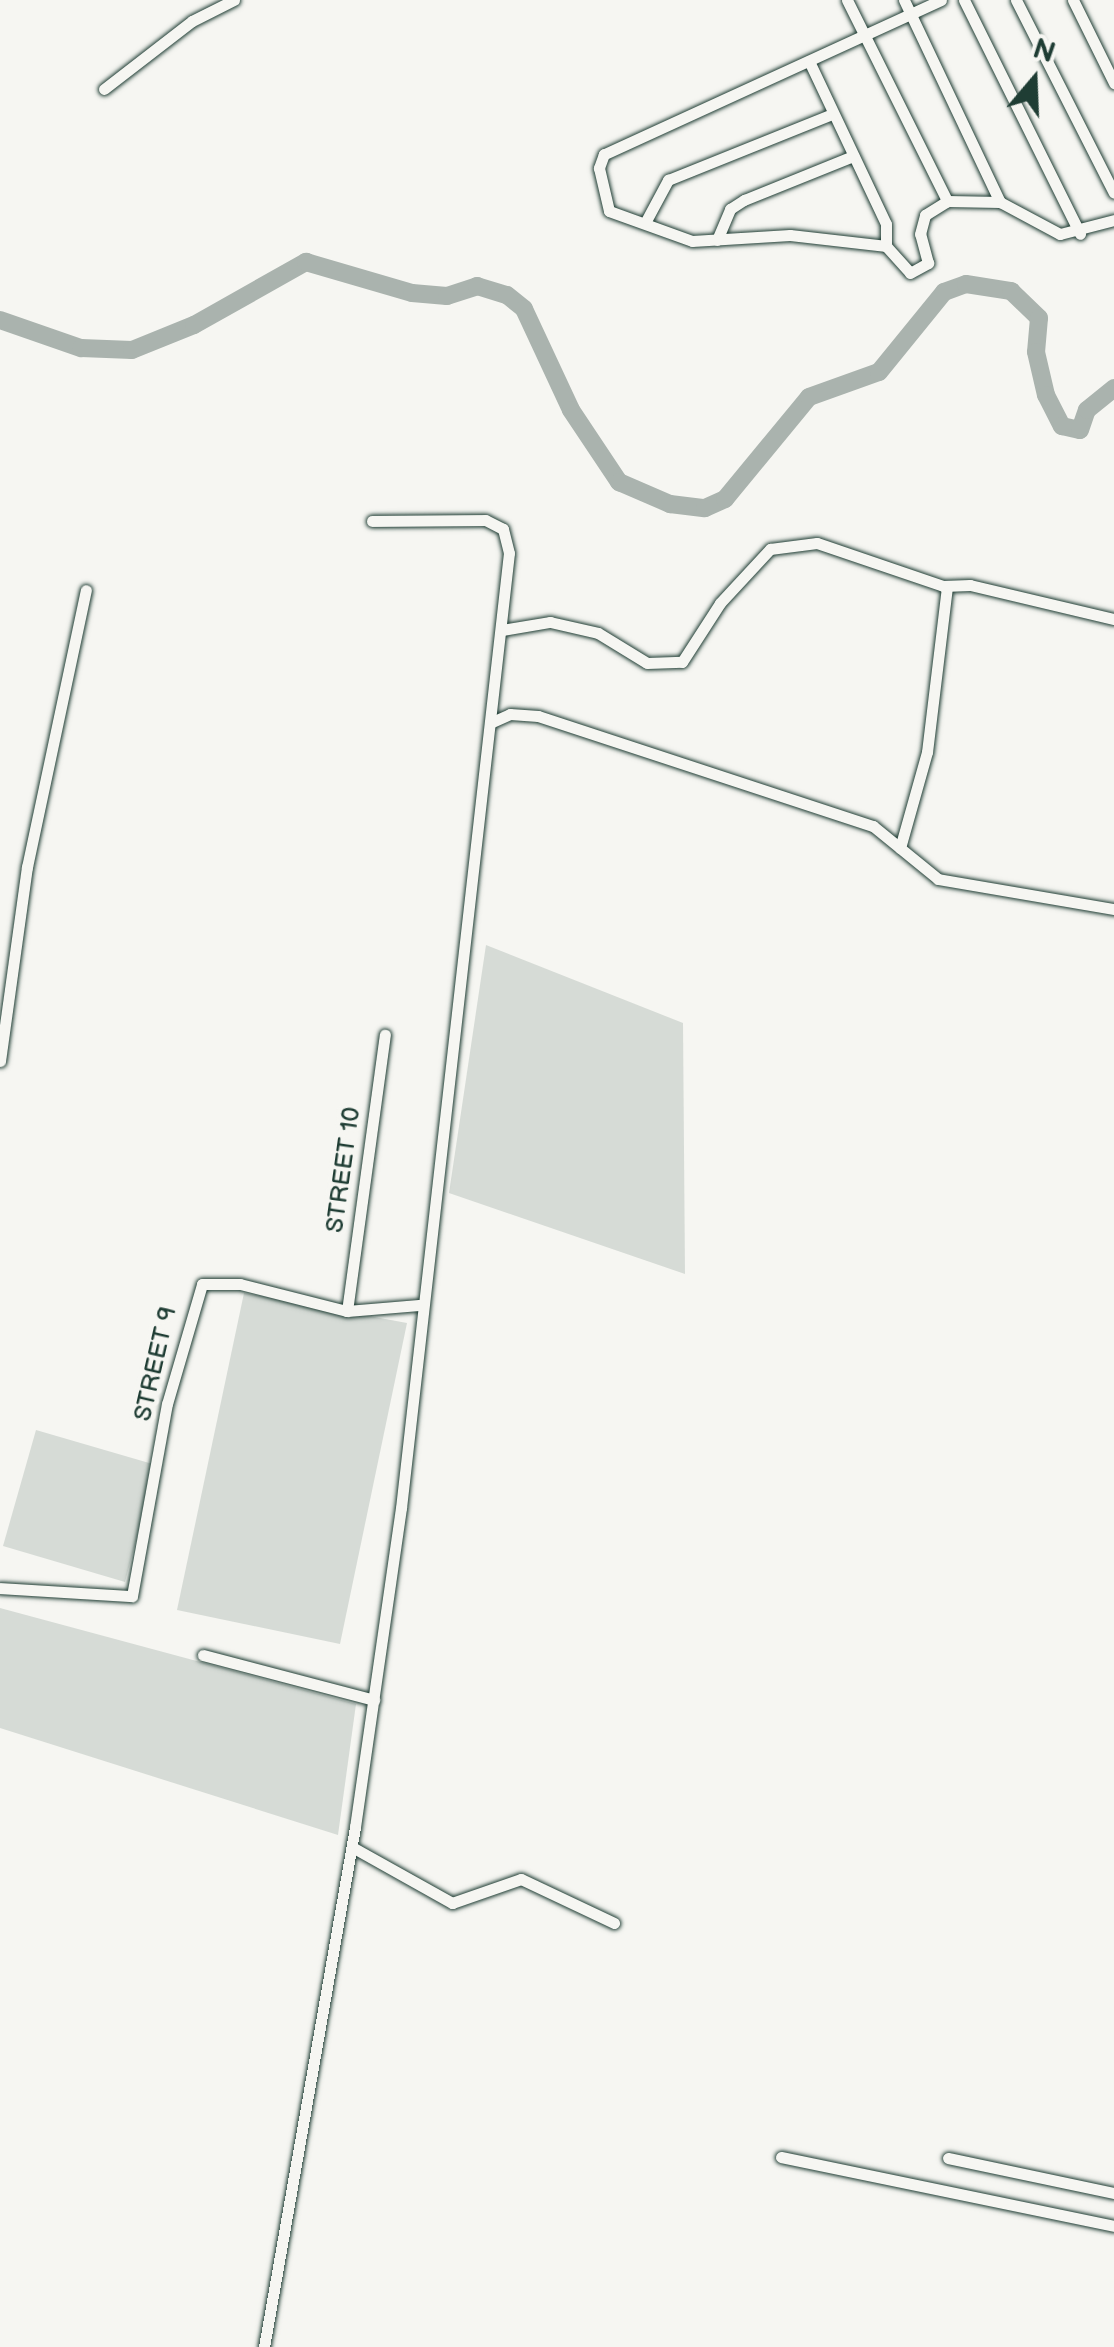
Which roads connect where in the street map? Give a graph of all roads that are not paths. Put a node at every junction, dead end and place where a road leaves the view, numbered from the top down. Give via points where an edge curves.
1 (234, 0) edge
2 (847, 0) edge
3 (904, 0) edge
4 (941, 0) edge
5 (964, 0) edge
6 (1016, 0) edge
7 (1073, 0) edge
8 (911, 14) junction
9 (864, 36) junction
10 (809, 61) junction
11 (1114, 83) edge
12 (104, 90) dead end
13 (832, 114) junction
14 (852, 156) junction
15 (1114, 194) edge
16 (947, 201) junction
17 (1000, 202) junction
18 (1114, 220) edge
19 (646, 221) junction
20 (1080, 234) junction
21 (717, 240) junction
22 (886, 246) junction
23 (372, 521) dead end
24 (948, 586) junction
25 (86, 590) dead end
26 (1114, 618) edge
27 (502, 630) junction
28 (490, 723) junction
29 (900, 848) junction
30 (1114, 910) edge
31 (385, 1035) dead end
32 (0, 1062) edge
33 (419, 1305) junction
34 (347, 1311) junction
35 (0, 1588) edge
36 (203, 1656) dead end
37 (374, 1700) junction
38 (352, 1847) junction
39 (614, 1924) dead end
40 (781, 2156) dead end
41 (948, 2158) dead end
42 (1114, 2193) edge
43 (1114, 2226) edge
44 (264, 2347) edge

1 - 12 street via 192,21
2 - 9 street
3 - 8 street
4 - 8 street
5 - 20 street
6 - 15 street
7 - 11 street
8 - 9 street
8 - 17 street
9 - 10 street
9 - 16 street
10 - 13 street
10 - 19 street via 604,154 599,168 608,211
13 - 14 street
13 - 19 street via 668,180
14 - 21 street via 744,200 730,209
14 - 22 street via 886,224
16 - 17 street
16 - 22 street via 932,208 921,225 924,270 903,270
17 - 20 street via 1047,230
18 - 20 street
19 - 21 street via 692,241
21 - 22 street via 802,235
23 - 27 street via 486,520 503,529 509,553
24 - 26 street via 970,585
24 - 27 street via 829,544 779,544 720,604 682,662 647,663 598,633 550,622
24 - 29 street via 927,752
25 - 32 street via 27,867
27 - 28 street
28 - 29 street via 510,714 538,716 873,826
28 - 33 street
29 - 30 street via 921,872 947,882
31 - 34 street, STREET 10
33 - 34 street
33 - 37 street via 401,1508
34 - 35 street, STREET 9 via 219,1280 197,1288 167,1404 134,1591 126,1600
36 - 37 street
37 - 38 street
38 - 39 street via 452,1903 522,1879
38 - 44 street
40 - 43 street
41 - 42 street

